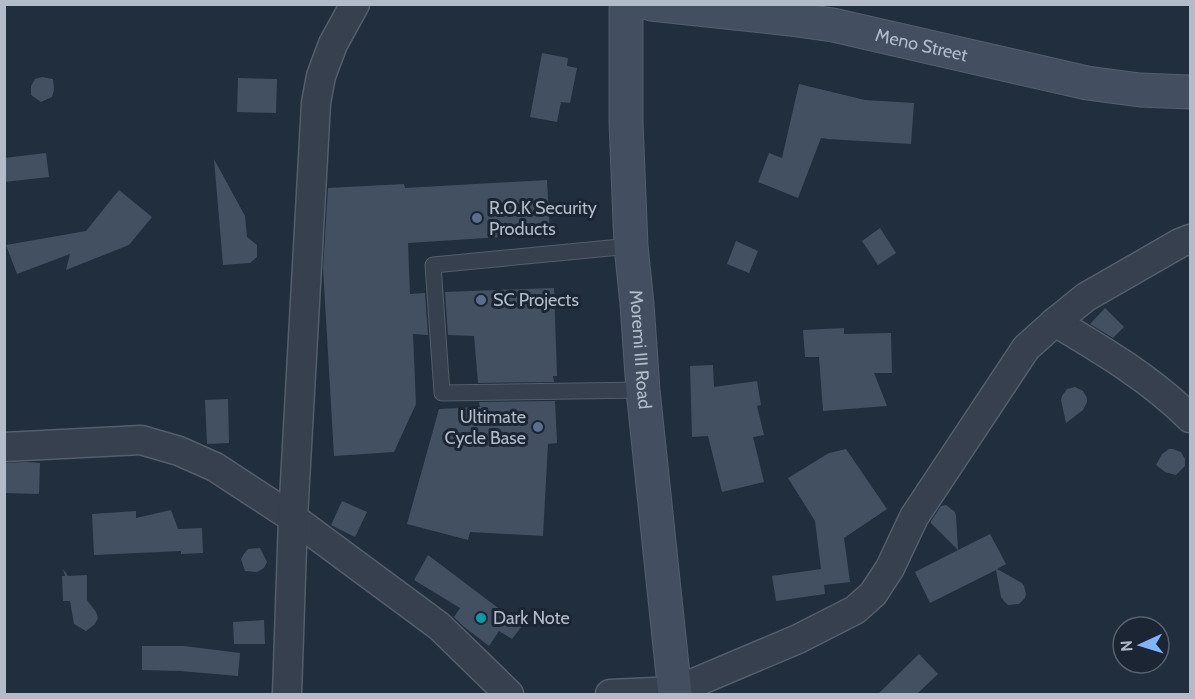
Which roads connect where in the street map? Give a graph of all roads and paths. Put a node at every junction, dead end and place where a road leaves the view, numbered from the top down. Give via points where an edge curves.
1 (355, 4) edge
2 (626, 4) edge
3 (651, 4) edge
4 (1191, 92) edge
5 (1191, 239) edge
6 (631, 246) junction
7 (1055, 322) junction
8 (643, 390) junction
9 (1191, 418) edge
10 (4, 447) edge
11 (293, 518) junction
12 (675, 693) edge
13 (287, 694) edge
14 (509, 694) edge
15 (610, 694) edge

1 - 11 street via 333,44 316,103
2 - 6 street, Moremi III Road
3 - 4 street, Meno Street via 790,18 1087,83
5 - 7 street via 1086,297
6 - 8 street, Moremi III Road
6 - 8 lane via 433,265 442,393
7 - 9 street via 1111,356
7 - 12 street via 1026,348 966,437 915,517 873,594 855,610 798,639
8 - 12 street, Moremi III Road
10 - 11 street via 141,440 179,450 215,467
11 - 13 street
11 - 14 street via 439,626
12 - 15 street

